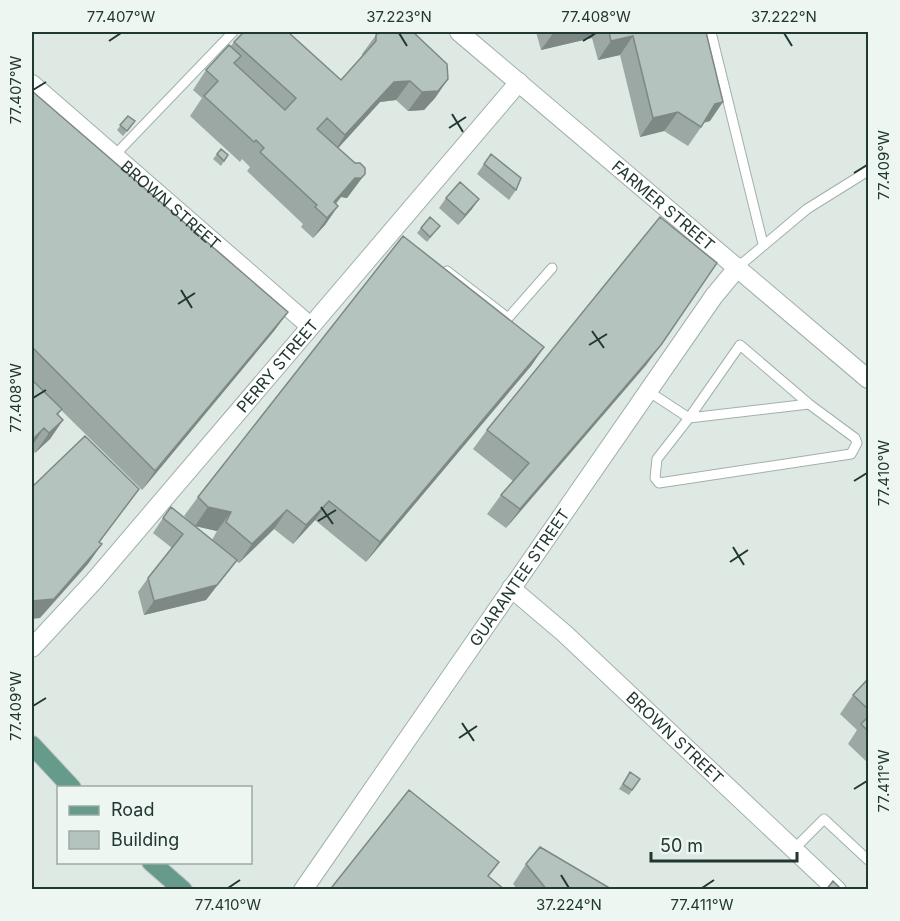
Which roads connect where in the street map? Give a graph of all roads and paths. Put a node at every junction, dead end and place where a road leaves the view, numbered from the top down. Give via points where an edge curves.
1 (233, 32) edge
2 (459, 32) edge
3 (711, 32) edge
4 (519, 82) junction
5 (32, 84) edge
6 (114, 156) junction
7 (868, 171) edge
8 (763, 244) junction
9 (437, 263) edge
10 (738, 267) junction
11 (552, 268) dead end
12 (310, 327) junction
13 (868, 379) edge
14 (648, 391) junction
15 (809, 404) junction
16 (689, 418) junction
17 (511, 588) junction
18 (32, 648) edge
19 (32, 745) edge
20 (70, 786) edge
21 (794, 849) junction
22 (868, 860) edge
23 (153, 864) edge
24 (183, 890) edge
25 (303, 890) edge
26 (837, 890) edge

1 - 6 lane
2 - 4 street, FARMER STREET
3 - 8 lane
4 - 10 street, FARMER STREET
4 - 12 street, PERRY STREET via 397,233
5 - 6 street, BROWN STREET
6 - 12 street, BROWN STREET
7 - 8 lane via 807,209
8 - 10 lane
9 - 11 lane via 508,318
10 - 13 street, FARMER STREET
10 - 14 street, GUARANTEE STREET
12 - 18 street, PERRY STREET via 94,581
14 - 16 lane
14 - 17 street, GUARANTEE STREET
15 - 16 lane
15 - 16 lane via 740,345
15 - 16 lane via 855,438 856,449 851,454 659,483 655,478 657,459
17 - 21 street, BROWN STREET
17 - 25 street, GUARANTEE STREET
19 - 20 main road
21 - 22 lane via 824,819
21 - 26 street, BROWN STREET
23 - 24 main road

